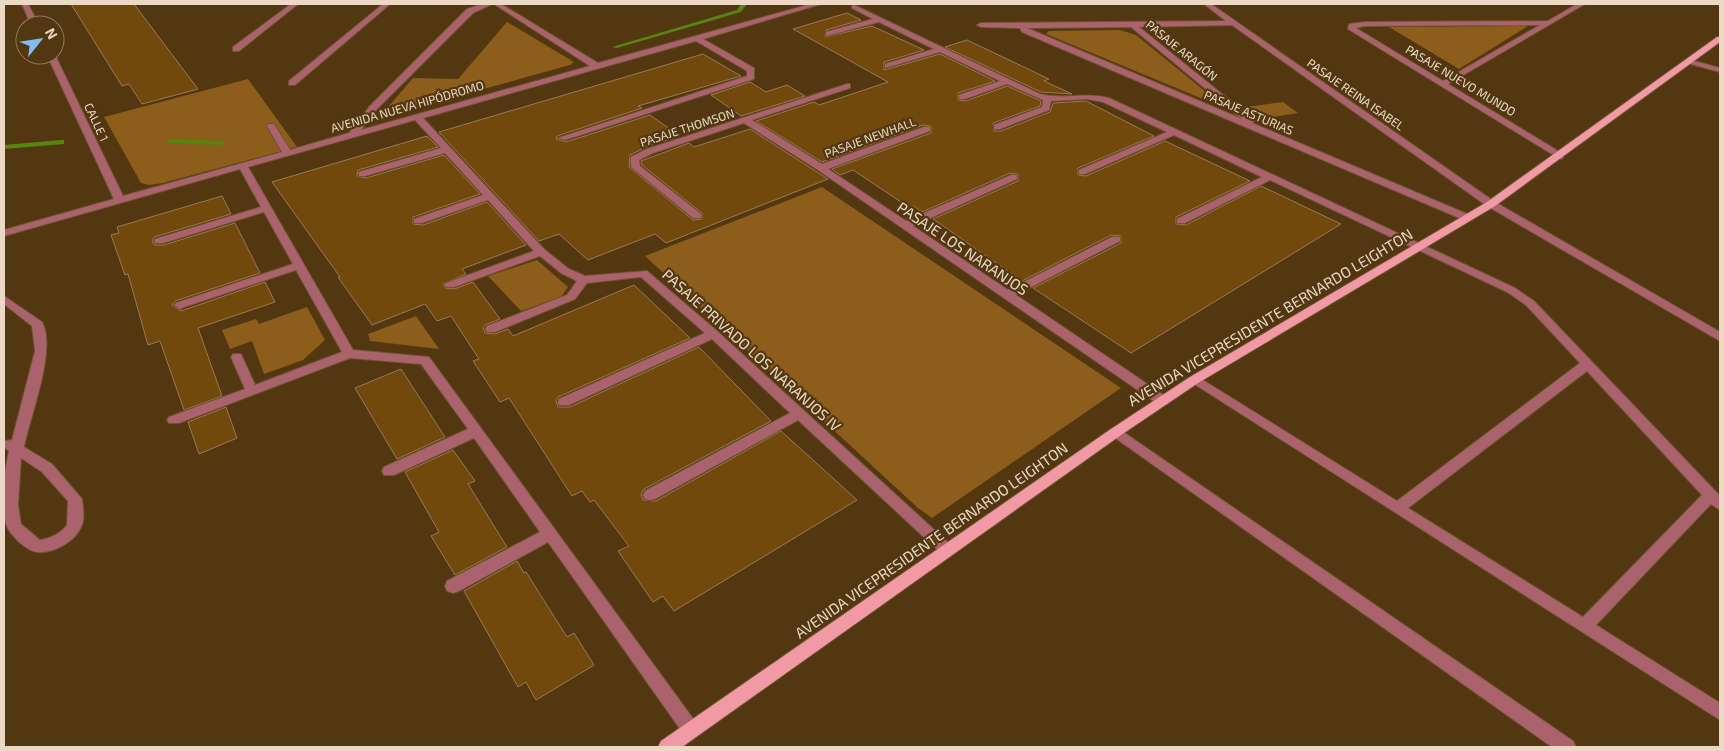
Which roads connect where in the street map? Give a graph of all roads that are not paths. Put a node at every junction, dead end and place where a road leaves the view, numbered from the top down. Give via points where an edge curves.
1 (295, 4) edge
2 (387, 4) edge
3 (489, 4) edge
4 (497, 4) edge
5 (818, 4) edge
6 (1208, 4) edge
7 (1582, 4) edge
8 (854, 7) dead end
9 (878, 20) junction
10 (1231, 23) junction
11 (1550, 23) junction
12 (981, 25) dead end
13 (1133, 25) junction
14 (1022, 26) junction
15 (829, 34) dead end
16 (697, 38) junction
17 (1720, 39) edge
18 (236, 49) dead end
19 (940, 50) junction
20 (1690, 61) junction
21 (56, 65) edge
22 (595, 65) junction
23 (888, 66) dead end
24 (1720, 70) edge
25 (1006, 82) junction
26 (292, 83) dead end
27 (1445, 84) junction
28 (847, 86) dead end
29 (962, 97) dead end
30 (1047, 100) junction
31 (416, 116) junction
32 (746, 120) junction
33 (271, 126) dead end
34 (997, 127) dead end
35 (927, 129) dead end
36 (1262, 131) junction
37 (1174, 132) junction
38 (352, 135) junction
39 (562, 138) dead end
40 (448, 149) junction
41 (286, 153) junction
42 (1560, 156) junction
43 (243, 166) junction
44 (821, 168) junction
45 (1082, 172) dead end
46 (362, 174) dead end
47 (1271, 176) junction
48 (1014, 177) dead end
49 (490, 196) junction
50 (120, 200) junction
51 (1491, 204) junction
52 (267, 208) junction
53 (697, 216) dead end
54 (1468, 218) junction
55 (418, 221) dead end
56 (1181, 221) dead end
57 (904, 226) junction
58 (4, 233) edge
59 (1116, 239) dead end
60 (159, 241) dead end
61 (1420, 246) junction
62 (540, 252) junction
63 (299, 266) junction
64 (583, 280) junction
65 (450, 285) dead end
66 (1006, 296) junction
67 (4, 299) edge
68 (180, 305) dead end
69 (491, 329) dead end
70 (713, 334) junction
71 (1720, 337) edge
72 (349, 354) junction
73 (237, 356) dead end
74 (1586, 365) junction
75 (1194, 380) junction
76 (252, 391) junction
77 (1163, 401) junction
78 (564, 402) dead end
79 (799, 414) junction
80 (174, 420) dead end
81 (476, 431) junction
82 (1116, 432) junction
83 (9, 444) junction
84 (389, 471) dead end
85 (650, 495) dead end
86 (1716, 500) edge
87 (1398, 508) junction
88 (550, 534) junction
89 (947, 550) junction
90 (453, 586) dead end
91 (1584, 626) junction
92 (1720, 712) edge
93 (691, 730) junction
94 (666, 747) edge
95 (1567, 747) edge

1 - 18 street
2 - 26 street
3 - 38 street via 470,11 373,108
4 - 22 street
5 - 16 street, AVENIDA NUEVA HIPÓDROMO
6 - 10 street, PASAJE REINA ISABEL
7 - 11 street
8 - 9 street
9 - 15 street
9 - 19 street
10 - 13 street
10 - 51 street, PASAJE REINA ISABEL
11 - 27 street
11 - 27 street, PASAJE NUEVO MUNDO via 1352,26 1356,33
12 - 14 street
13 - 14 street
13 - 36 street, PASAJE ARAGÓN
14 - 36 street, PASAJE ASTURIAS
16 - 22 street, AVENIDA NUEVA HIPÓDROMO
16 - 39 street via 751,70 751,77
17 - 20 main road, AVENIDA VICEPRESIDENTE BERNARDO LEIGHTON
19 - 23 street
19 - 25 street
20 - 24 street
20 - 42 main road, AVENIDA VICEPRESIDENTE BERNARDO LEIGHTON
21 - 50 street, CALLE 1
22 - 31 street, AVENIDA NUEVA HIPÓDROMO
25 - 29 street
25 - 30 street
27 - 42 street, PASAJE NUEVO MUNDO
28 - 32 street
30 - 34 street via 1046,108
30 - 37 street via 1094,96
31 - 38 street, AVENIDA NUEVA HIPÓDROMO
31 - 40 street
32 - 44 street, PASAJE LOS NARANJOS
32 - 53 street, PASAJE THOMSON via 634,159 636,166
33 - 41 street
35 - 44 street, PASAJE NEWHALL
36 - 54 street, PASAJE ASTURIAS
37 - 45 street
37 - 47 street
38 - 41 street, AVENIDA NUEVA HIPÓDROMO
40 - 46 street
40 - 49 street
41 - 43 street, AVENIDA NUEVA HIPÓDROMO
42 - 51 main road, AVENIDA VICEPRESIDENTE BERNARDO LEIGHTON
43 - 50 street, AVENIDA NUEVA HIPÓDROMO
43 - 52 street
44 - 57 street, PASAJE LOS NARANJOS
47 - 56 street
47 - 61 street
48 - 57 street
49 - 55 street
49 - 62 street
50 - 58 street, AVENIDA NUEVA HIPÓDROMO
51 - 54 main road, AVENIDA VICEPRESIDENTE BERNARDO LEIGHTON
51 - 71 street, PASAJE REINA ISABEL
52 - 60 street
52 - 63 street
54 - 61 main road, AVENIDA VICEPRESIDENTE BERNARDO LEIGHTON
57 - 66 street, PASAJE LOS NARANJOS
59 - 66 street
61 - 74 street via 1523,297
61 - 75 main road, AVENIDA VICEPRESIDENTE BERNARDO LEIGHTON
62 - 64 street
62 - 65 street
63 - 68 street
63 - 72 street
64 - 69 street via 571,297
64 - 70 street, PASAJE PRIVADO LOS NARANJOS IV via 643,273
66 - 77 street, PASAJE LOS NARANJOS
67 - 83 street via 38,325 41,350
70 - 78 street
70 - 79 street, PASAJE PRIVADO LOS NARANJOS IV
72 - 76 street
72 - 81 street via 425,360
73 - 76 street
74 - 86 street
74 - 87 street
75 - 77 main road, AVENIDA VICEPRESIDENTE BERNARDO LEIGHTON
75 - 87 street
76 - 80 street
77 - 82 main road, AVENIDA VICEPRESIDENTE BERNARDO LEIGHTON
79 - 85 street
79 - 89 street, PASAJE PRIVADO LOS NARANJOS IV
81 - 84 street
81 - 88 street
82 - 89 main road, AVENIDA VICEPRESIDENTE BERNARDO LEIGHTON
82 - 95 street
83 - 83 street via 47,468 75,499 75,523 63,538 50,545 37,546 14,525 6,502 4,473
86 - 91 street
87 - 91 street
88 - 90 street
88 - 93 street
89 - 93 main road, AVENIDA VICEPRESIDENTE BERNARDO LEIGHTON
91 - 92 street
93 - 94 main road, AVENIDA VICEPRESIDENTE BERNARDO LEIGHTON

